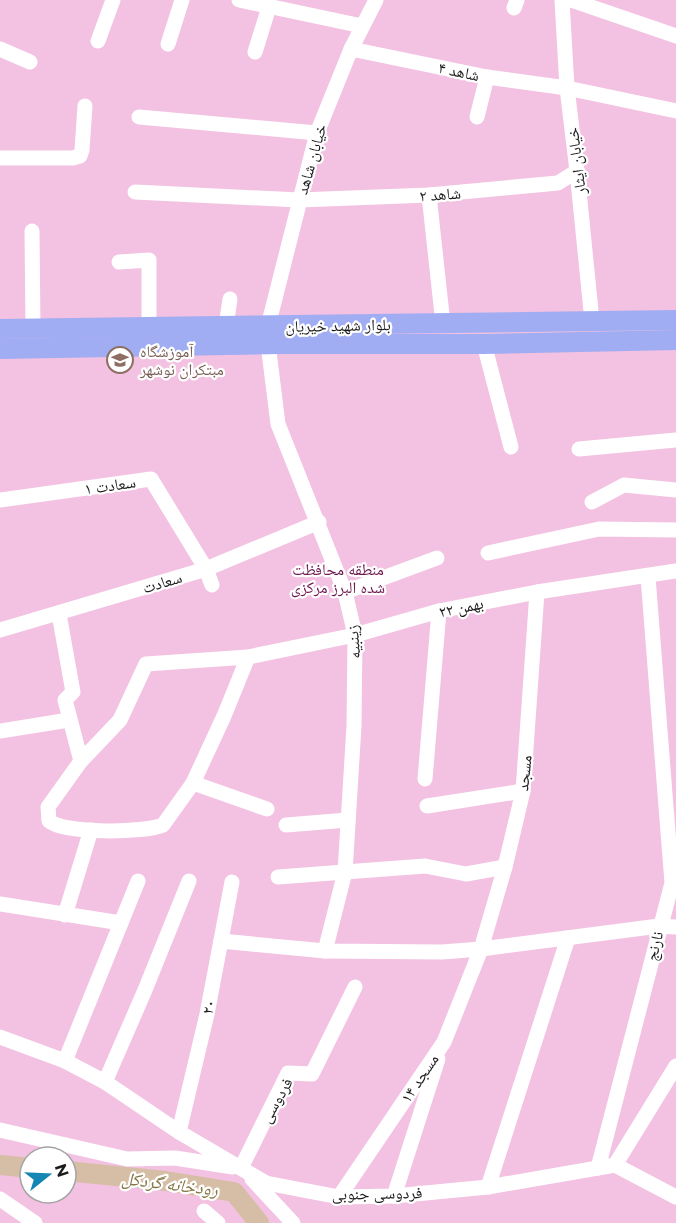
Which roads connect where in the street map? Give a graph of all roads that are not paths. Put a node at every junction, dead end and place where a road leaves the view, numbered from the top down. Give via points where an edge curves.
1 (113, 0) edge
2 (182, 0) edge
3 (239, 0) edge
4 (376, 0) edge
5 (562, 0) edge
6 (572, 0) edge
7 (269, 7) junction
8 (362, 26) junction
9 (676, 36) edge
10 (98, 41) dead end
11 (168, 44) dead end
12 (0, 49) edge
13 (351, 49) junction
14 (255, 52) dead end
15 (30, 62) dead end
16 (487, 77) junction
17 (567, 88) junction
18 (85, 106) dead end
19 (676, 111) edge
20 (139, 117) dead end
21 (477, 117) dead end
22 (316, 133) junction
23 (0, 158) edge
24 (577, 171) junction
25 (135, 192) dead end
26 (429, 195) junction
27 (299, 200) junction
28 (32, 231) dead end
29 (119, 262) dead end
30 (230, 299) dead end
31 (676, 320) edge
32 (592, 321) junction
33 (443, 324) junction
34 (149, 326) junction
35 (226, 326) junction
36 (33, 328) junction
37 (0, 329) edge
38 (268, 335) junction
39 (676, 340) edge
40 (484, 344) junction
41 (0, 349) edge
42 (676, 440) edge
43 (510, 447) dead end
44 (579, 449) dead end
45 (676, 490) edge
46 (0, 500) edge
47 (592, 502) dead end
48 (319, 522) junction
49 (676, 530) edge
50 (488, 553) dead end
51 (437, 558) dead end
52 (206, 568) junction
53 (676, 571) edge
54 (648, 577) junction
55 (212, 585) dead end
56 (345, 592) junction
57 (537, 592) junction
58 (439, 611) junction
59 (59, 614) junction
60 (0, 630) edge
61 (355, 635) junction
62 (248, 657) junction
63 (69, 720) junction
64 (0, 731) edge
65 (81, 761) junction
66 (425, 779) dead end
67 (193, 783) junction
68 (523, 790) junction
69 (427, 807) dead end
70 (267, 809) dead end
71 (348, 820) junction
72 (286, 825) dead end
73 (91, 830) junction
74 (505, 867) junction
75 (345, 872) junction
76 (278, 877) dead end
77 (138, 881) dead end
78 (189, 881) dead end
79 (232, 882) dead end
80 (0, 904) edge
81 (65, 915) junction
82 (121, 923) junction
83 (659, 926) junction
84 (676, 927) edge
85 (568, 938) junction
86 (221, 941) junction
87 (481, 949) junction
88 (325, 951) junction
89 (355, 987) dead end
90 (0, 1037) edge
91 (444, 1042) junction
92 (65, 1061) junction
93 (676, 1066) edge
94 (105, 1082) junction
95 (0, 1130) edge
96 (179, 1132) junction
97 (615, 1165) junction
98 (241, 1168) junction
99 (598, 1168) junction
100 (488, 1187) junction
101 (394, 1196) junction
102 (339, 1197) junction
103 (676, 1197) edge
104 (0, 1199) edge
105 (204, 1211) dead end
106 (35, 1223) edge
107 (218, 1223) edge
108 (293, 1223) edge

1 - 10 street
2 - 11 street
3 - 7 street
4 - 8 street, خیابان شاهد
5 - 17 street, خیابان ایثار
6 - 9 street
7 - 8 street
7 - 14 street
8 - 13 street, خیابان شاهد
12 - 15 street
13 - 16 street, شاهد ۴
13 - 22 street, خیابان شاهد
16 - 17 street, شاهد ۴
16 - 21 street
17 - 19 street, شاهد ۴
17 - 24 street, خیابان ایثار
18 - 23 street via 80,156
20 - 22 street
22 - 27 street, خیابان شاهد
24 - 26 street, شاهد ۲ via 558,183
24 - 32 street, خیابان ایثار
25 - 27 street, شاهد ۲
26 - 27 street, شاهد ۲
26 - 33 street
27 - 38 street, خیابان شاهد
28 - 36 street
29 - 34 street via 149,260
30 - 35 street
31 - 32 main road, بلوار شهید خیریان
32 - 33 main road, بلوار شهید خیریان
33 - 38 main road, بلوار شهید خیریان
34 - 35 main road, بلوار شهید خیریان
34 - 36 main road, بلوار شهید خیریان
35 - 38 main road, بلوار شهید خیریان
36 - 37 main road, بلوار شهید خیریان
38 - 40 main road, بلوار شهید خیریان
38 - 41 main road, بلوار شهید خیریان
38 - 48 street, زینبیه via 278,424
39 - 40 main road, بلوار شهید خیریان
40 - 43 street
42 - 44 street
45 - 47 street via 624,485
46 - 52 street, سعادت ۱ via 151,479
48 - 52 street, سعادت
48 - 56 street, زینبیه
49 - 50 street via 599,529
51 - 56 street
52 - 55 street
52 - 59 street, سعادت
53 - 54 street, ۲۲ بهمن
54 - 57 street, ۲۲ بهمن
54 - 83 street, نارنج via 672,883
56 - 61 street, زینبیه
57 - 58 street, ۲۲ بهمن
57 - 68 street, مسجد
58 - 61 street, ۲۲ بهمن
58 - 66 street
59 - 60 street, سعادت
59 - 63 street via 73,692 65,700
61 - 62 street, ۲۲ بهمن
61 - 71 street, زینبیه
62 - 65 street, ۲۲ بهمن via 146,664 120,720
62 - 67 street, ۲۲ بهمن
63 - 64 street
63 - 65 street
65 - 73 street, ۲۲ بهمن via 47,813 54,824
67 - 70 street
67 - 73 street, ۲۲ بهمن via 163,825 145,830
68 - 69 street
68 - 74 street, مسجد
71 - 72 street
71 - 75 street, زینبیه
73 - 81 street
74 - 75 street via 466,874 425,866
74 - 87 street, مسجد
75 - 76 street
75 - 88 street, زینبیه
77 - 82 street
78 - 94 street
79 - 86 street, ۲۰
80 - 81 street
81 - 82 street
82 - 92 street
83 - 84 street
83 - 85 street
83 - 99 street, نارنج
85 - 87 street
85 - 100 street
86 - 88 street
86 - 96 street, ۲۰
87 - 88 street
87 - 91 street, مسجد ۱۴
89 - 98 street, فردوسی via 312,1074 288,1073
90 - 92 street, فردوسی جنوبی
91 - 101 street
91 - 102 street, مسجد ۱۴
92 - 94 street, فردوسی جنوبی
93 - 97 street
94 - 96 street, فردوسی جنوبی
95 - 98 street via 128,1159 175,1158
96 - 98 street, فردوسی جنوبی
97 - 99 street, فردوسی جنوبی
97 - 103 street
98 - 102 street, فردوسی جنوبی via 266,1182
98 - 108 street
99 - 100 street, فردوسی جنوبی
100 - 101 street, فردوسی جنوبی
101 - 102 street, فردوسی جنوبی
104 - 106 street
105 - 107 street

